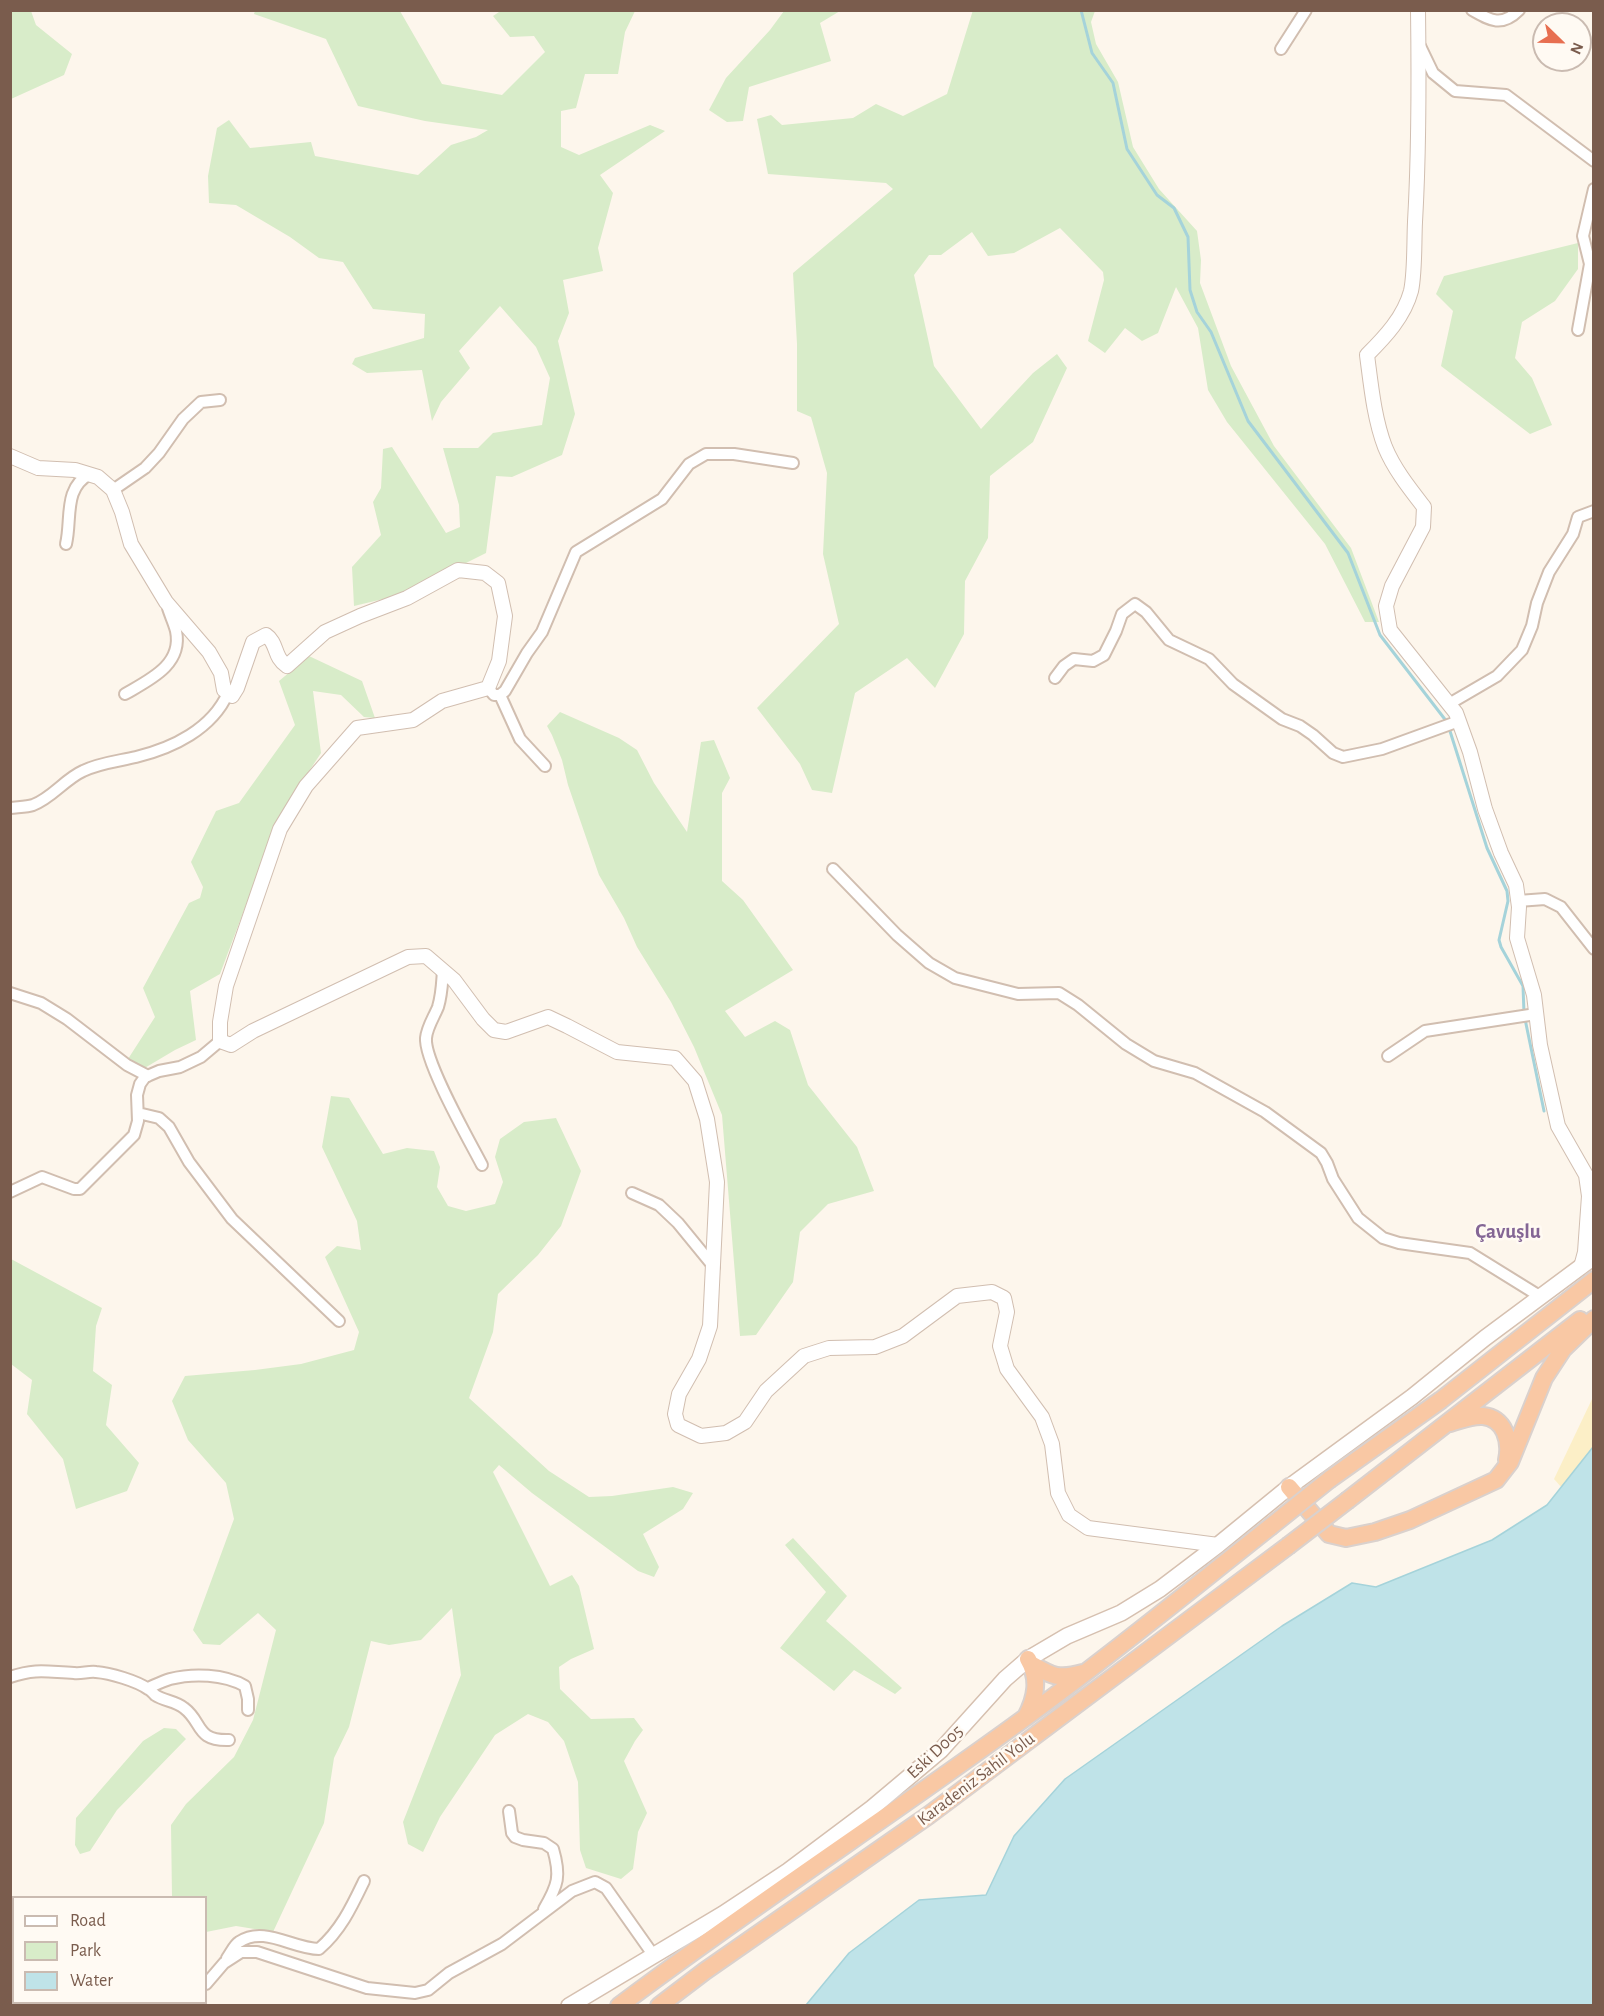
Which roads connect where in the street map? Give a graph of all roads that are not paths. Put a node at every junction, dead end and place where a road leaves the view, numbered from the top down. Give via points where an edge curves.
1 (1306, 10) edge
2 (1418, 10) edge
3 (1472, 10) edge
4 (1519, 10) edge
5 (1419, 43) junction
6 (1281, 49) dead end
7 (1593, 160) edge
8 (1593, 189) edge
9 (1578, 330) dead end
10 (220, 400) dead end
11 (10, 456) edge
12 (793, 463) dead end
13 (90, 474) junction
14 (113, 490) junction
15 (1593, 511) edge
16 (66, 544) dead end
17 (166, 602) junction
18 (1054, 678) dead end
19 (494, 692) junction
20 (125, 693) dead end
21 (228, 693) junction
22 (1449, 704) junction
23 (1459, 721) junction
24 (545, 766) dead end
25 (10, 808) edge
26 (833, 869) dead end
27 (1518, 901) junction
28 (1593, 949) edge
29 (442, 970) junction
30 (10, 993) edge
31 (1536, 1014) junction
32 (220, 1041) junction
33 (1388, 1056) dead end
34 (148, 1076) junction
35 (138, 1113) junction
36 (482, 1166) dead end
37 (10, 1192) edge
38 (632, 1193) dead end
39 (1587, 1262) edge
40 (714, 1267) junction
41 (1593, 1280) edge
42 (1541, 1297) junction
43 (1593, 1310) edge
44 (1593, 1319) edge
45 (339, 1321) dead end
46 (1443, 1425) junction
47 (1496, 1480) junction
48 (1289, 1487) junction
49 (1218, 1545) junction
50 (1029, 1661) junction
51 (1087, 1672) junction
52 (10, 1677) edge
53 (148, 1688) junction
54 (248, 1710) dead end
55 (1025, 1718) junction
56 (229, 1740) dead end
57 (509, 1811) dead end
58 (364, 1881) dead end
59 (541, 1914) junction
60 (654, 1956) junction
61 (224, 1963) junction
62 (207, 1983) edge
63 (569, 2006) edge
64 (619, 2006) edge
65 (659, 2006) edge

1 - 6 street
2 - 5 street
3 - 4 street via 1492,21 1510,19
5 - 7 street via 1433,73 1455,92 1506,95
5 - 22 street via 1411,291 1402,314 1366,355 1385,448 1424,507 1423,527 1392,586 1386,606 1390,630
8 - 9 street via 1583,236 1590,264
10 - 14 street via 201,402 152,460
11 - 13 street via 38,468
12 - 19 street via 706,454 689,464 662,499 576,552 542,632 505,691
13 - 14 street
13 - 16 street via 78,482 70,497
14 - 17 street via 131,544
15 - 22 street via 1578,517 1573,534 1549,572 1522,650 1497,676
17 - 20 street via 176,632 170,662 154,677
17 - 21 street via 209,652
18 - 23 street via 1074,659 1093,661 1104,655 1122,614 1135,603 1169,639 1209,659 1233,684 1343,757 1382,749
19 - 21 street via 505,616 498,583 485,573 458,570 407,598 325,632 287,666 279,661 272,639 266,635 253,642 237,688 232,696
19 - 24 street via 520,739
19 - 32 street via 442,701 413,720 357,728 306,786 280,829 226,986
21 - 25 street via 222,707 199,730 138,756 82,771 33,805
22 - 23 street
23 - 27 street via 1485,809 1516,885
26 - 42 street via 897,935 929,963 955,978 1018,994 1059,993 1154,1062 1195,1073 1265,1112 1321,1153 1358,1218 1383,1238 1470,1254
27 - 28 street via 1545,899 1561,907
27 - 31 street via 1517,938
29 - 32 street via 426,956 408,957 272,1021 231,1045
29 - 36 street via 442,992 428,1029 427,1049
29 - 40 street via 494,1030 506,1032 548,1017 617,1052 675,1058 695,1081 707,1119 717,1182
30 - 34 street via 41,1003
31 - 33 street via 1425,1031
31 - 39 street via 1558,1126 1586,1175
32 - 34 street via 201,1057
34 - 35 street via 137,1095
35 - 37 street via 134,1135 80,1189 42,1176
35 - 45 street via 159,1118 169,1127 189,1162 232,1219
38 - 40 street via 659,1205
39 - 42 main road, Eski D005
40 - 49 street via 710,1326 699,1359 679,1395 675,1414 678,1425 701,1436 726,1433 744,1422 766,1391 804,1356 829,1348 875,1347 903,1336 957,1296 992,1292 1004,1298 1007,1312 1000,1346 1007,1369 1042,1417 1052,1444 1058,1493 1069,1515 1088,1528
41 - 51 highway, Karadeniz Sahil Yolu, bridge via 1441,1400 1330,1479
42 - 48 main road, Eski D005
43 - 46 highway, Karadeniz Sahil Yolu
44 - 47 highway via 1563,1349 1544,1378 1510,1462
46 - 47 highway via 1481,1416 1500,1424 1509,1446
46 - 65 highway, Karadeniz Sahil Yolu, bridge via 929,1815
47 - 48 highway via 1410,1520 1346,1538 1329,1534
48 - 49 main road, Eski D005
49 - 50 main road, Eski D005 via 1142,1602 1067,1636
50 - 51 highway via 1058,1677
50 - 55 highway via 1036,1689
50 - 60 main road, Eski D005 via 1005,1679 941,1750 872,1808 788,1871
51 - 55 highway, Karadeniz Sahil Yolu
52 - 53 street via 30,1670 95,1671
53 - 54 street via 171,1679 213,1676 235,1680 245,1686
53 - 56 street via 190,1712 207,1735 218,1741
55 - 64 highway, Karadeniz Sahil Yolu
57 - 59 street via 515,1837 544,1842 553,1849 556,1888
58 - 61 street via 344,1921 319,1949 256,1935 238,1943
59 - 60 street via 572,1891 595,1882 611,1894
59 - 61 street via 502,1944 449,1972 428,1990 415,1993 368,1988 257,1952 241,1952
60 - 63 main road, Eski D005
61 - 62 street

